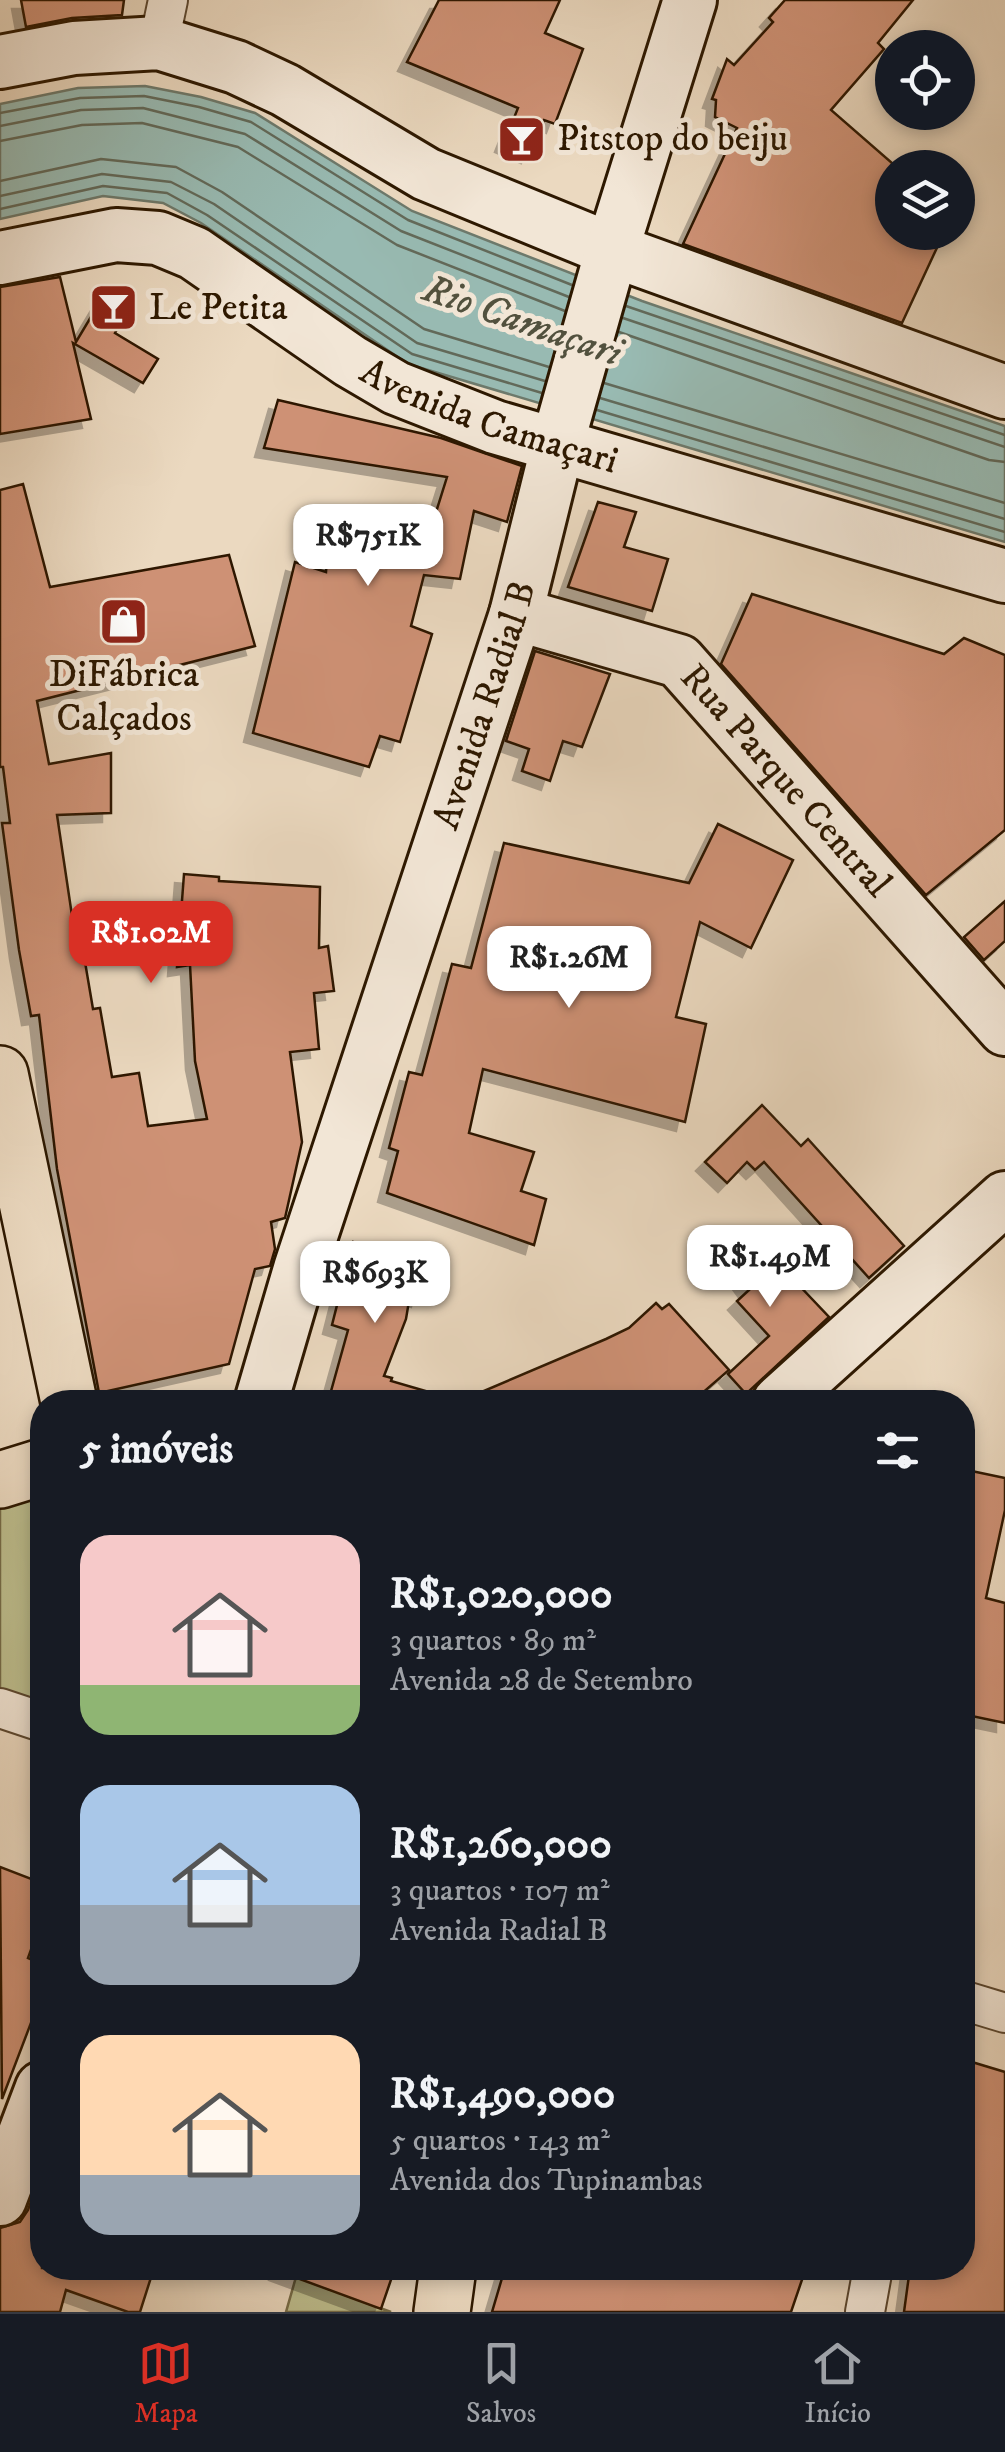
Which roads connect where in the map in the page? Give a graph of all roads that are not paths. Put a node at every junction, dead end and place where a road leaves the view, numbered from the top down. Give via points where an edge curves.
1 (690, 0) edge
2 (163, 22) edge
3 (0, 62) edge
4 (0, 258) edge
5 (610, 260) junction
6 (1005, 392) edge
7 (561, 433) junction
8 (1005, 576) edge
9 (516, 614) junction
10 (1005, 1029) edge
11 (0, 1074) edge
12 (1005, 1198) edge
13 (66, 1390) edge
14 (265, 1390) edge
15 (792, 1390) edge
16 (30, 1471) edge
17 (0, 1480) edge
18 (0, 1708) edge
19 (30, 1718) edge
20 (975, 2004) edge
21 (1005, 2013) edge
22 (30, 2120) edge
23 (0, 2199) edge
24 (446, 2280) edge
25 (871, 2280) edge
26 (442, 2312) edge
27 (865, 2312) edge

1 - 5 street, Avenida Radial B
2 - 3 street
2 - 5 street via 426,174
4 - 7 street, Avenida Camaçari via 116,235 158,238 194,253 396,388 494,427
5 - 6 street
5 - 7 street, Avenida Radial B
7 - 8 street, Avenida Camaçari
7 - 9 street, Avenida Radial B
9 - 10 street, Rua Parque Central via 679,661
9 - 14 street, Avenida Radial B
11 - 13 main road
12 - 15 street
16 - 17 main road
18 - 19 street
20 - 21 street
22 - 23 street
24 - 26 main road
25 - 27 street

